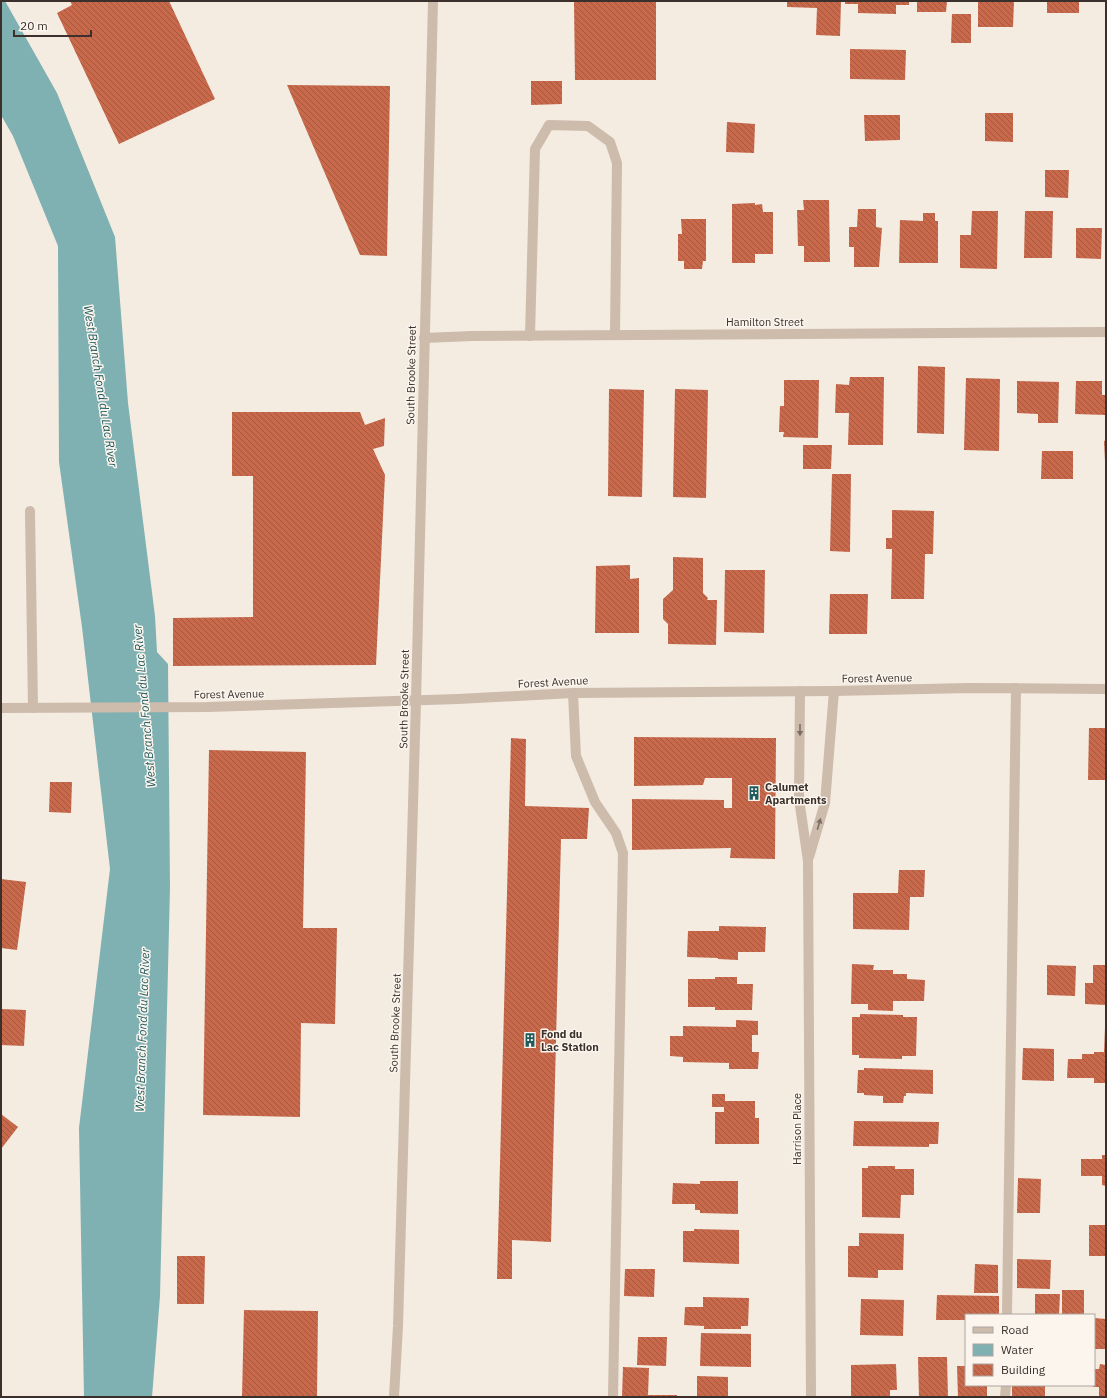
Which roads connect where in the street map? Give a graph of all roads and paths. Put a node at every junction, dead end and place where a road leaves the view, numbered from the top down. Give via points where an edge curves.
1 (433, 1) edge
2 (1106, 332) edge
3 (615, 335) junction
4 (530, 336) junction
5 (424, 338) junction
6 (30, 511) dead end
7 (1016, 688) junction
8 (1106, 689) edge
9 (800, 691) junction
10 (834, 691) junction
11 (573, 693) junction
12 (416, 701) junction
13 (1, 708) edge
14 (33, 708) junction
15 (808, 861) junction
16 (1007, 1314) edge
17 (1006, 1386) edge
18 (394, 1397) edge
19 (612, 1397) edge
20 (811, 1397) edge
21 (1006, 1397) edge

1 - 5 street, South Brooke Street
2 - 3 street, Hamilton Street
3 - 4 street, Hamilton Street
3 - 4 street via 616,163 610,142 588,126 549,125 535,148
4 - 5 street, Hamilton Street
5 - 12 street, South Brooke Street
6 - 14 street
7 - 8 street, Forest Avenue
7 - 10 street, Forest Avenue
7 - 16 street
9 - 10 street, Forest Avenue
9 - 11 street, Forest Avenue
9 -> 15 street, Harrison Place via 799,799
15 -> 10 street, Harrison Place via 825,803
11 - 12 street, Forest Avenue
11 - 19 street via 576,756 595,802 616,833 623,852
12 - 14 street, Forest Avenue via 207,707
12 - 18 street, South Brooke Street via 399,1319
13 - 14 street, Forest Avenue
15 - 20 street, Harrison Place
17 - 21 street

